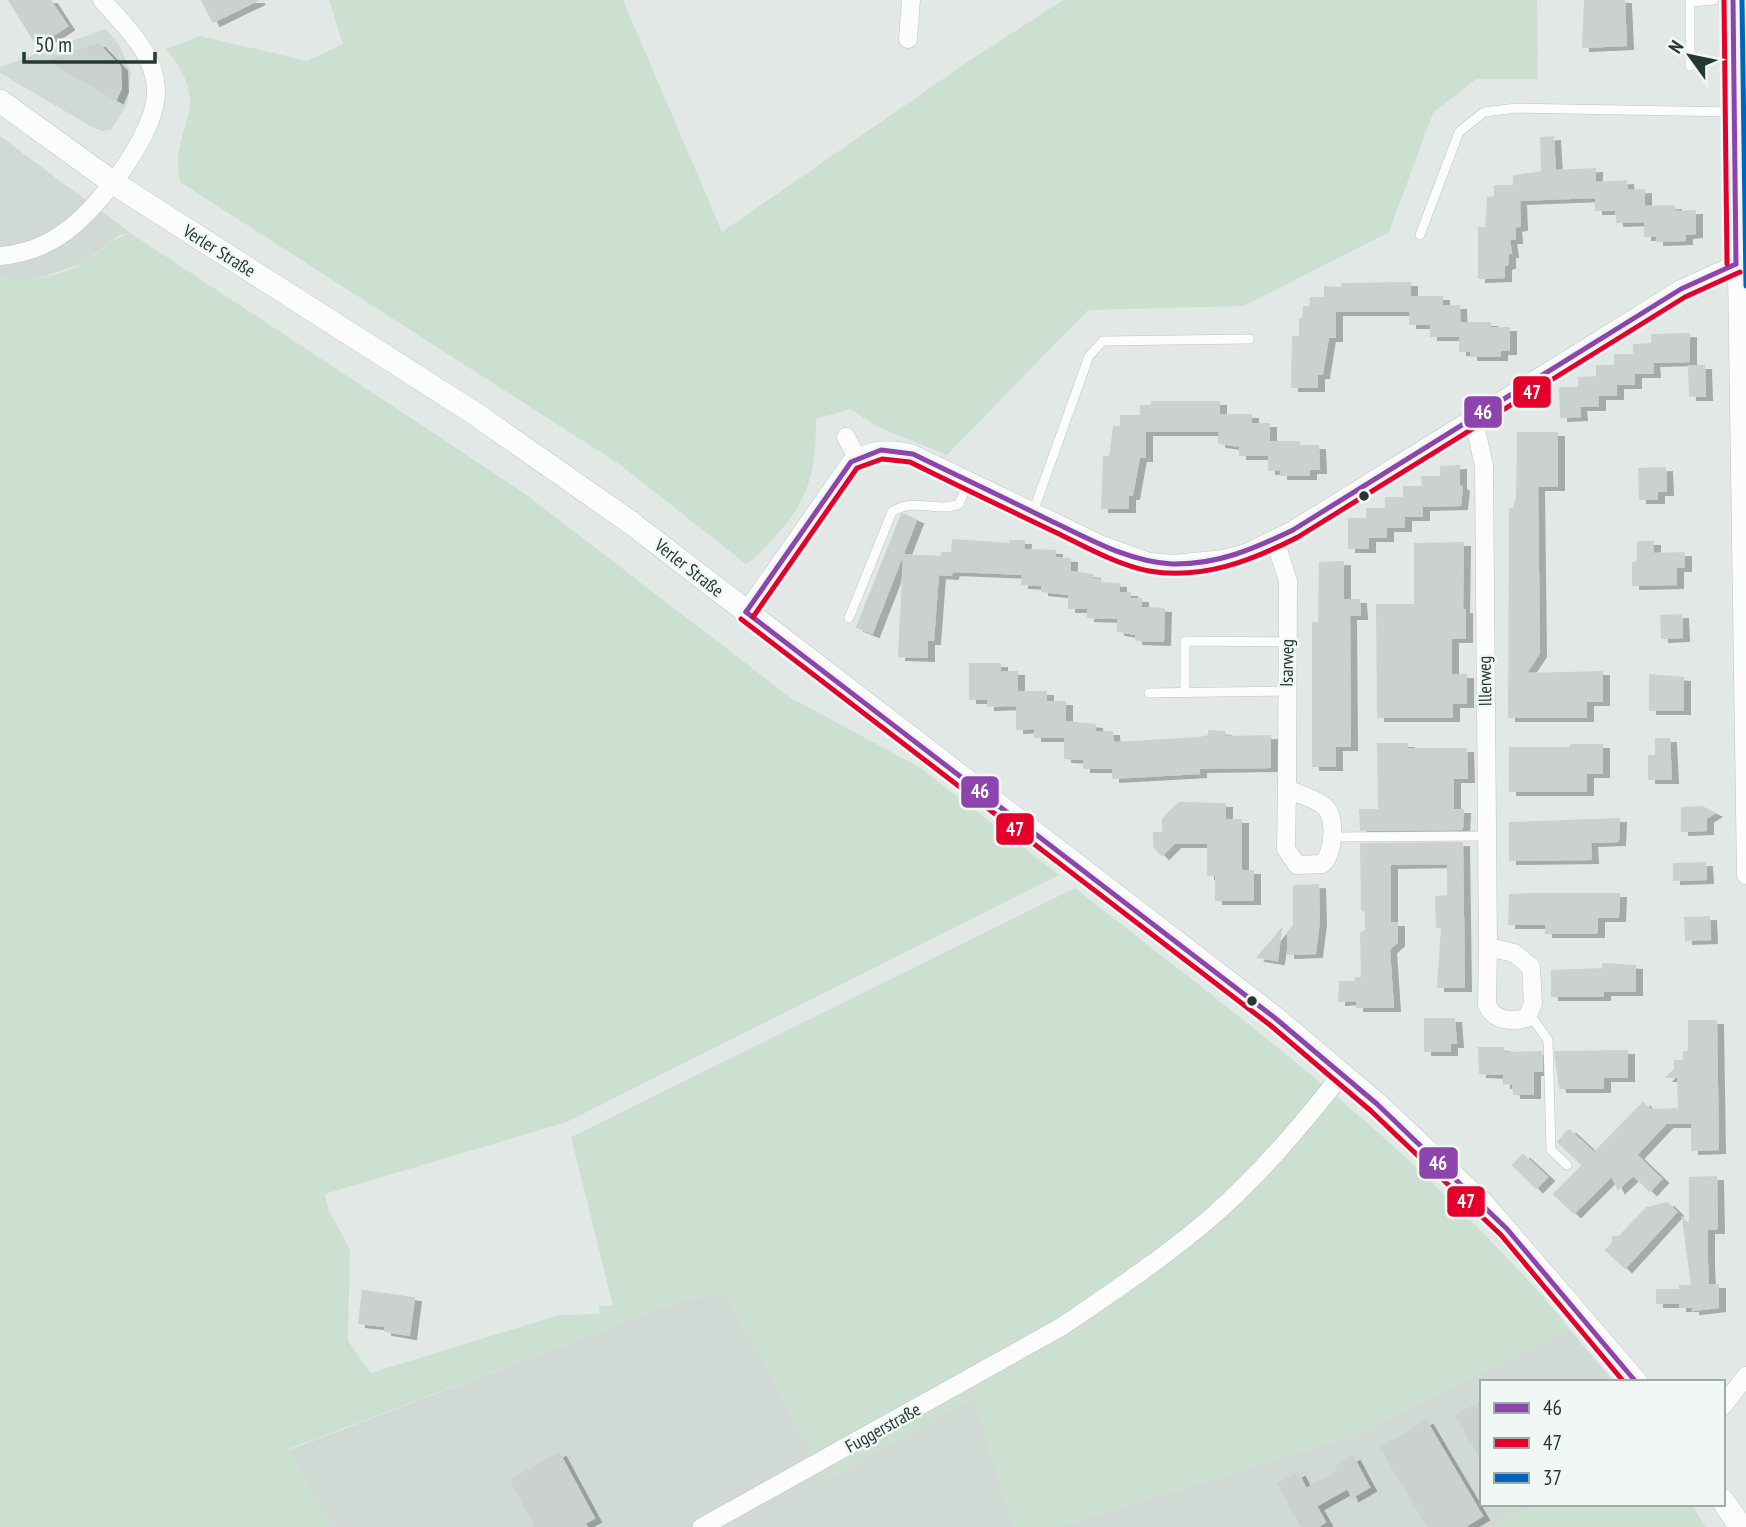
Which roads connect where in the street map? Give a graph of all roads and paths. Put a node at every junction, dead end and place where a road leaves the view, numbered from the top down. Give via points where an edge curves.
1 (102, 0) edge
2 (911, 0) edge
3 (1714, 0) edge
4 (1732, 0) edge
5 (908, 40) dead end
6 (1690, 66) dead end
7 (0, 101) edge
8 (1734, 112) junction
9 (112, 182) junction
10 (1420, 235) dead end
11 (0, 256) edge
12 (1735, 264) junction
13 (1249, 339) dead end
14 (1473, 416) junction
15 (846, 437) dead end
16 (857, 457) junction
17 (970, 481) junction
18 (1033, 512) junction
19 (1275, 540) junction
20 (746, 612) junction
21 (849, 618) dead end
22 (1287, 642) junction
23 (1286, 691) junction
24 (1149, 692) dead end
25 (1185, 692) junction
26 (1287, 789) junction
27 (1745, 810) edge
28 (1486, 836) junction
29 (1331, 837) junction
30 (1746, 875) edge
31 (1488, 947) junction
32 (1530, 1015) junction
33 (1342, 1074) junction
34 (1567, 1165) dead end
35 (1746, 1376) edge
36 (1634, 1380) edge
37 (1725, 1403) edge
38 (1725, 1504) edge
39 (702, 1527) edge
40 (1741, 1527) edge

1 - 9 street via 138,41 156,90 148,127
2 - 5 street
3 - 6 lane via 1690,2
4 - 8 street
7 - 9 main road, Verler Straße
8 - 10 lane via 1517,108 1484,112 1459,132
8 - 12 street
9 - 11 street via 63,234 32,249
9 - 20 main road, Verler Straße via 516,441
12 - 14 street via 1681,289
12 - 27 street
13 - 18 lane via 1102,341 1089,356
14 - 19 street
14 - 28 street, Illerweg via 1484,466
15 - 16 street
16 - 17 street via 892,449
16 - 20 street
17 - 18 street
17 - 21 lane via 959,504 949,508 916,504 892,512
18 - 19 street via 1149,562 1224,559
19 - 22 street, Isarweg via 1288,581
20 - 33 main road, Verler Straße
22 - 23 street, Isarweg
22 - 25 lane via 1185,641
23 - 25 lane
23 - 26 street, Isarweg
24 - 25 lane
26 - 29 street via 1325,806
26 - 29 street, Isarweg via 1286,849 1290,859 1297,864 1322,864 1331,850
27 - 30 street
28 - 29 lane
28 - 31 street, Illerweg
31 - 32 street via 1514,953 1531,967
31 - 32 street, Illerweg via 1490,1013 1500,1018
32 - 34 lane via 1548,1040 1551,1150
33 - 36 main road, Verler Straße via 1482,1203
33 - 39 street, Fuggerstraße via 1240,1191 1117,1289 1025,1348
35 - 37 street
38 - 40 main road

